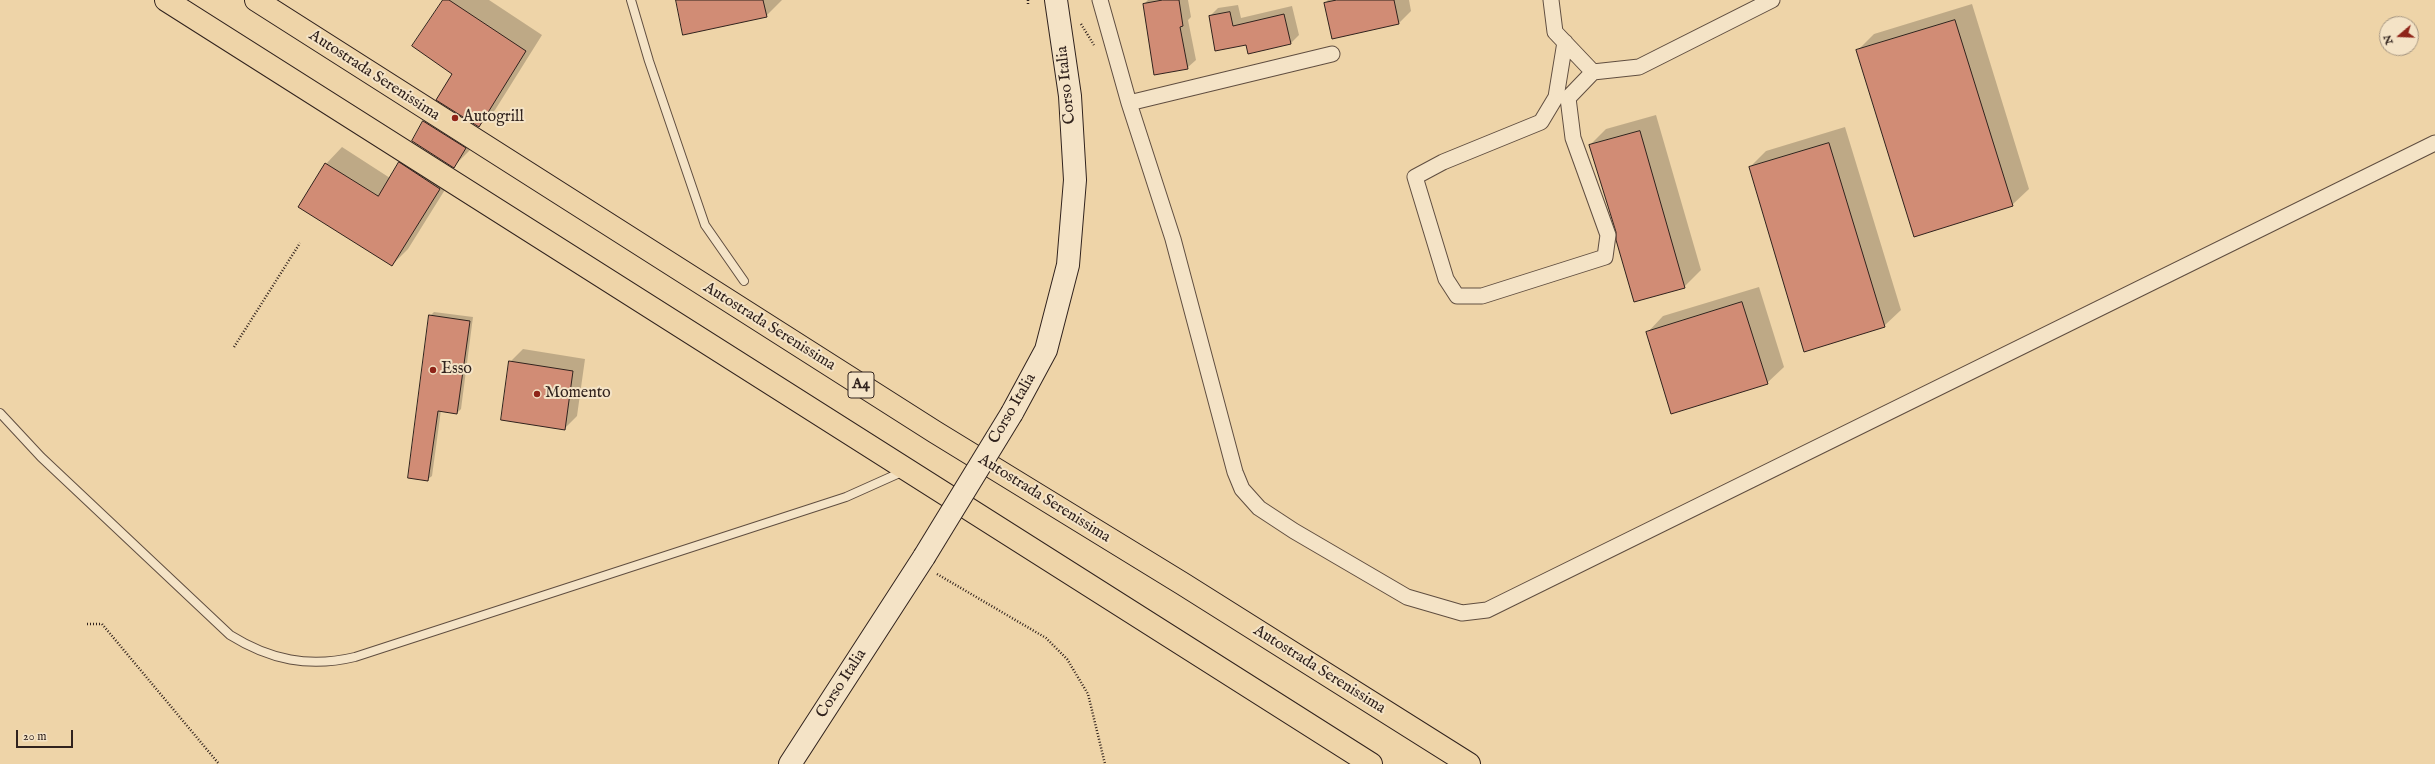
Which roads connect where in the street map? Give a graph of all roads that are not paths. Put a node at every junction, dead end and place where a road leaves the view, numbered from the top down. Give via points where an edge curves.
1 (166, 0) edge
2 (256, 0) edge
3 (631, 0) edge
4 (1100, 0) edge
5 (1551, 0) edge
6 (1772, 0) edge
7 (1056, 1) edge
8 (1565, 42) junction
9 (1332, 54) dead end
10 (1593, 72) junction
11 (1129, 103) junction
12 (2435, 143) edge
13 (744, 281) dead end
14 (0, 413) edge
15 (908, 469) junction
16 (790, 764) edge
17 (1371, 764) edge
18 (1469, 764) edge

1 - 15 highway
2 - 18 highway, Autostrada Serenissima / A4 via 928,428 1183,584
3 - 13 lane via 705,225
4 - 11 street
5 - 8 street via 1555,32
6 - 10 street via 1639,67
7 - 16 street, Corso Italia, bridge via 1070,96 1075,180 1068,265 1046,350 928,564
8 - 10 street
8 - 10 street via 1556,97 1541,122 1443,162 1415,177 1446,279 1457,296 1482,296 1605,257 1608,235 1573,138 1568,98
9 - 11 street
11 - 12 street via 1173,239 1235,472 1242,489 1259,508 1294,531 1407,597 1462,613 1487,610
14 - 15 lane via 41,457 230,635 253,650 312,662 355,657 846,497
15 - 17 highway

